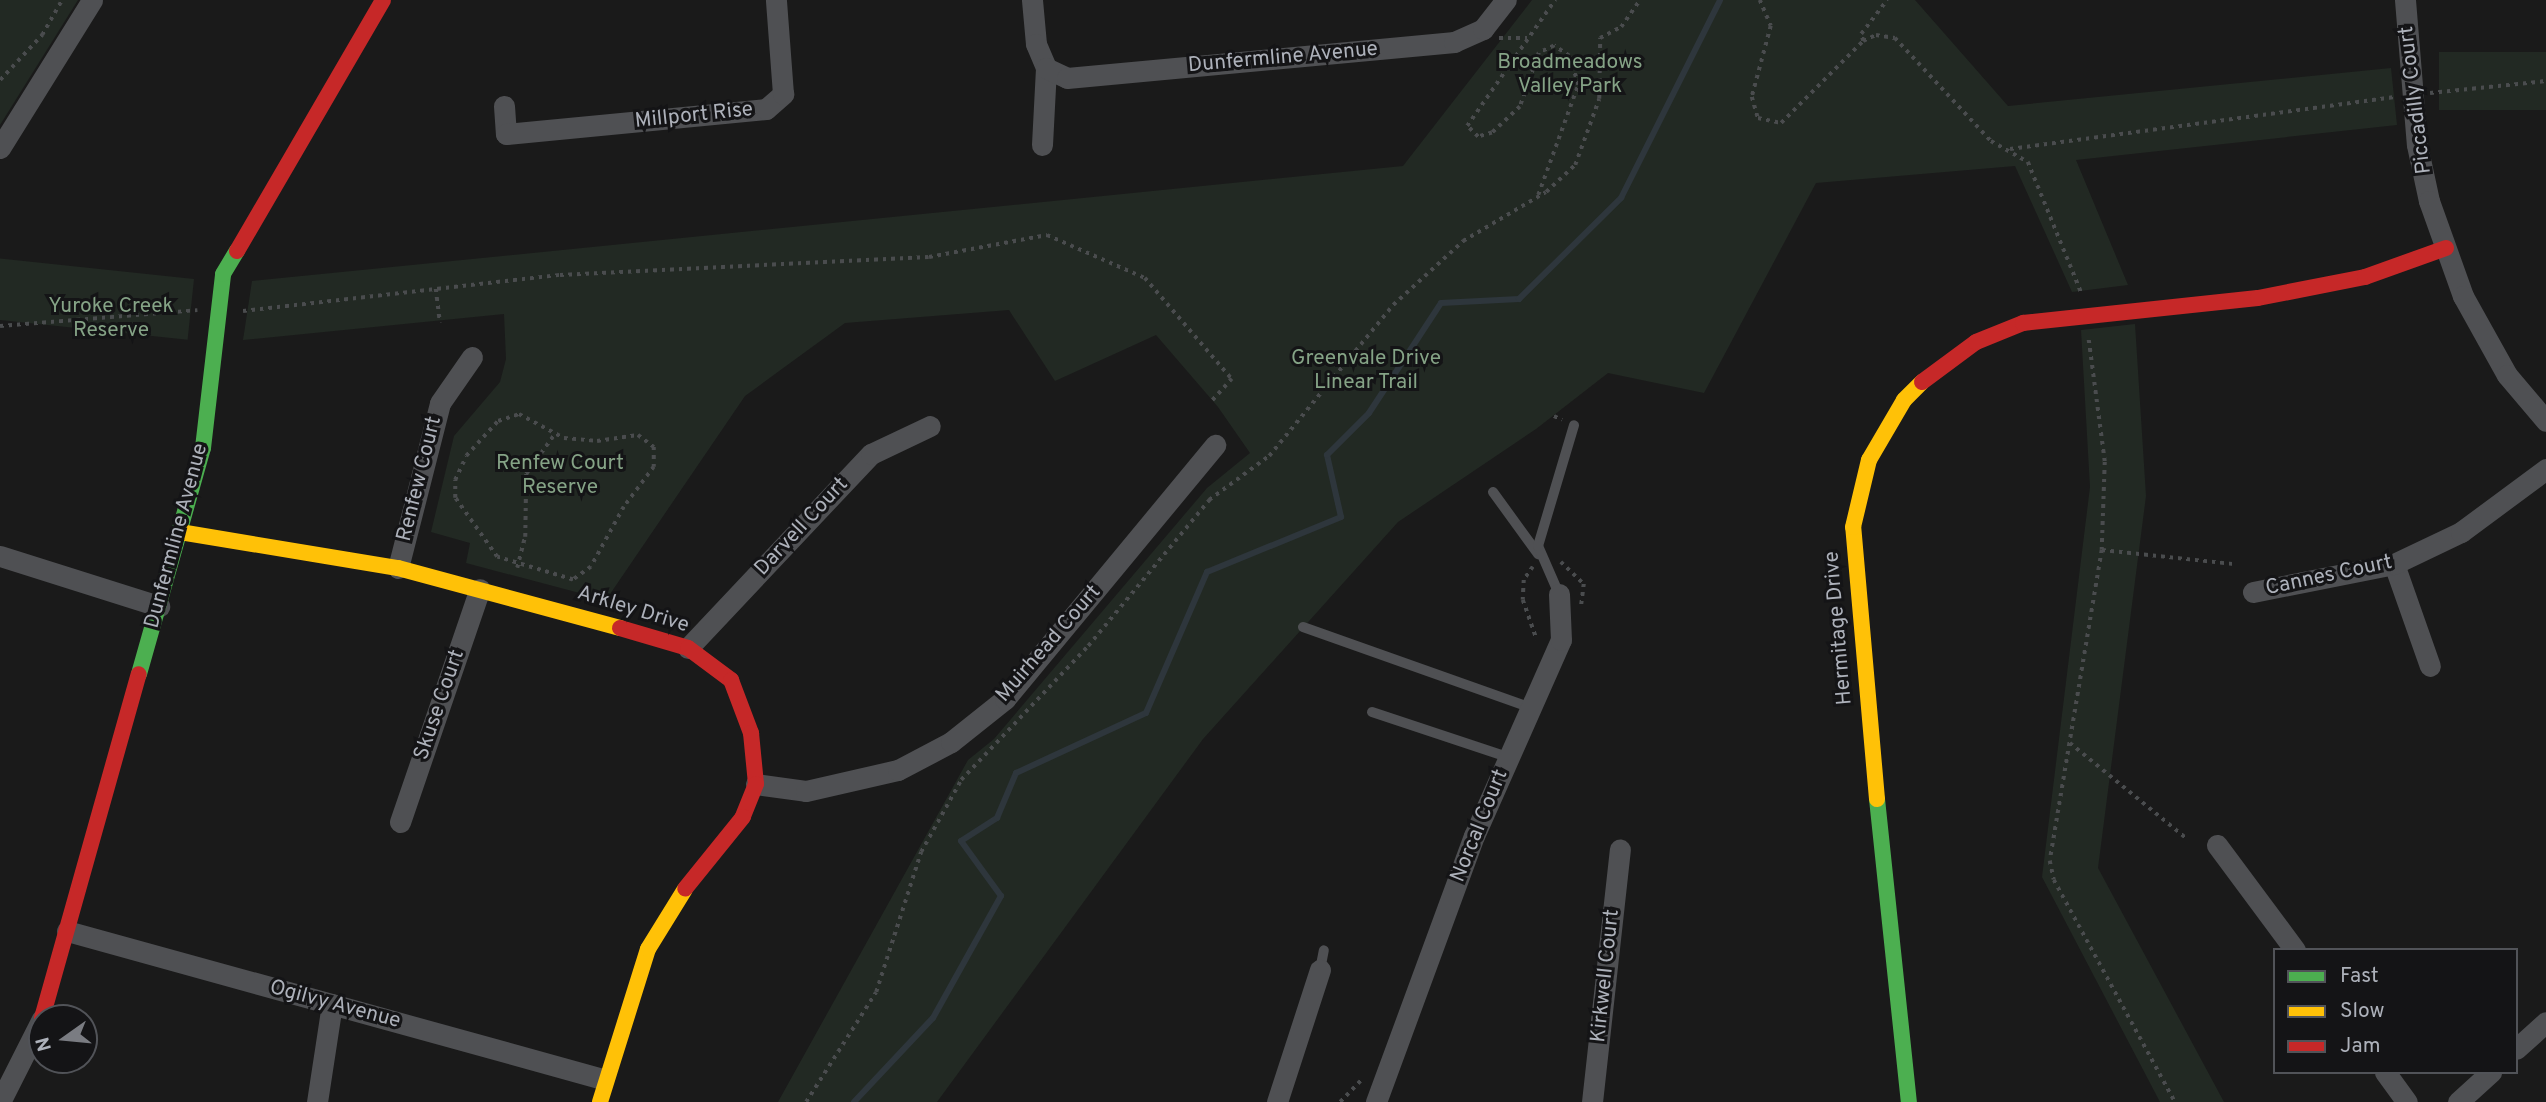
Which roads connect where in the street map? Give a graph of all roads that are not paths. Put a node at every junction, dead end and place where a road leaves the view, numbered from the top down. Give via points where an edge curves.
1 (92, 0) edge
2 (383, 0) edge
3 (776, 0) edge
4 (1032, 0) edge
5 (1506, 0) edge
6 (2405, 0) edge
7 (1046, 68) junction
8 (504, 106) dead end
9 (1042, 145) dead end
10 (0, 148) edge
11 (2446, 247) junction
12 (472, 357) dead end
13 (2546, 421) edge
14 (1574, 425) dead end
15 (930, 426) dead end
16 (1215, 445) dead end
17 (2546, 470) edge
18 (1493, 492) dead end
19 (180, 532) junction
20 (1538, 554) junction
21 (0, 556) edge
22 (2394, 564) junction
23 (398, 568) junction
24 (480, 589) junction
25 (2253, 592) dead end
26 (1559, 594) joint
27 (159, 606) junction
28 (1303, 627) dead end
29 (688, 648) junction
30 (2430, 666) dead end
31 (1532, 708) junction
32 (1372, 712) dead end
33 (1507, 757) junction
34 (756, 784) junction
35 (400, 822) dead end
36 (2217, 845) dead end
37 (1620, 850) dead end
38 (67, 931) junction
39 (2294, 948) edge
40 (1322, 960) dead end
41 (46, 1004) edge
42 (332, 1004) junction
43 (2546, 1022) edge
44 (28, 1046) edge
45 (2518, 1047) edge
46 (2386, 1074) edge
47 (2489, 1074) edge
48 (603, 1079) junction
49 (1361, 1099) edge
50 (0, 1102) edge
51 (317, 1102) edge
52 (600, 1102) edge
53 (1277, 1102) edge
54 (1592, 1102) edge
55 (1909, 1102) edge
56 (2407, 1102) edge
57 (2458, 1102) edge

1 - 10 street
2 - 19 street, Dunfermline Avenue via 223,274 203,448
3 - 8 street, Millport Rise via 783,94 765,109 504,141
4 - 7 street via 1036,44
5 - 7 street, Dunfermline Avenue via 1483,29 1454,42 1068,78
6 - 11 street, Piccadilly Court via 2429,201
7 - 9 street
11 - 13 street, Piccadilly Court via 2463,296 2507,375
11 - 55 street, Hermitage Drive via 2365,277 2258,298 2023,323 1976,342 1940,365 1904,400 1869,460 1853,527 1855,597
12 - 23 street, Renfew Court via 440,403
14 - 20 lane
15 - 29 street, Darvell Court via 871,454
16 - 34 street, Muirhead Court via 1004,699 951,742 898,770 806,791
17 - 22 street, Cannes Court via 2461,532
18 - 20 lane
19 - 23 street, Arkley Drive
19 - 27 street, Dunfermline Avenue
20 - 26 lane
21 - 27 street
22 - 25 street, Cannes Court
22 - 30 street
23 - 24 street, Arkley Drive
24 - 29 street, Arkley Drive
24 - 35 street, Skuse Court
26 - 31 street, Norcal Court via 1561,640
27 - 38 street, Dunfermline Avenue
28 - 31 lane
29 - 34 street, Arkley Drive via 731,680 751,733
31 - 33 street, Norcal Court
32 - 33 lane
33 - 49 street, Norcal Court via 1390,1059
34 - 48 street, Arkley Drive via 743,817 673,904 648,949
36 - 39 street
37 - 54 street, Kirkwell Court
38 - 41 street, Dunfermline Avenue
38 - 42 street, Ogilvy Avenue
40 - 53 street
42 - 48 street, Ogilvy Avenue
42 - 51 street
43 - 45 street
44 - 50 street, Dunfermline Avenue
46 - 56 street
47 - 57 street
48 - 52 street, Arkley Drive

